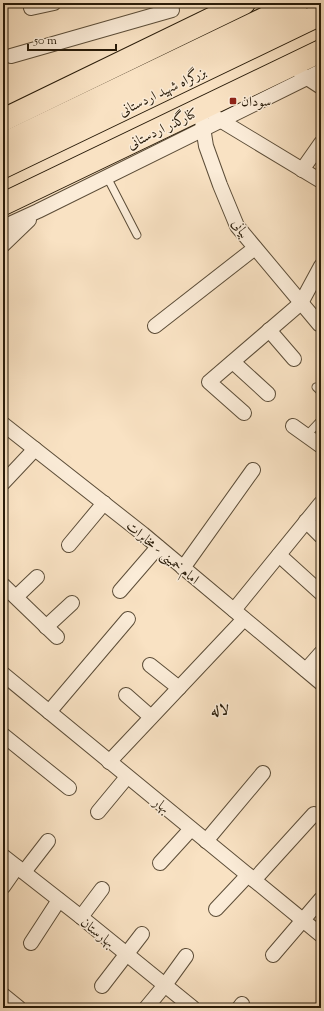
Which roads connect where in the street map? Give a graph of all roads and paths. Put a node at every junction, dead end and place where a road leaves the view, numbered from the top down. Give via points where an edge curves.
1 (54, 3) edge
2 (244, 3) edge
3 (279, 3) edge
4 (297, 3) edge
5 (170, 6) edge
6 (31, 8) dead end
7 (321, 14) edge
8 (184, 32) junction
9 (206, 47) junction
10 (321, 51) edge
11 (11, 56) dead end
12 (289, 66) junction
13 (321, 71) edge
14 (308, 78) junction
15 (321, 87) edge
16 (202, 119) junction
17 (3, 120) edge
18 (222, 120) junction
19 (321, 143) edge
20 (3, 144) edge
21 (3, 167) edge
22 (101, 169) junction
23 (302, 170) junction
24 (321, 181) edge
25 (3, 204) edge
26 (38, 211) junction
27 (3, 227) edge
28 (137, 235) dead end
29 (3, 244) edge
30 (255, 248) junction
31 (321, 266) edge
32 (301, 303) junction
33 (321, 325) edge
34 (155, 326) dead end
35 (269, 330) junction
36 (294, 359) dead end
37 (233, 362) junction
38 (268, 394) dead end
39 (244, 413) dead end
40 (321, 420) edge
41 (3, 424) edge
42 (293, 426) dead end
43 (306, 436) junction
44 (321, 446) edge
45 (34, 449) junction
46 (253, 470) dead end
47 (3, 483) edge
48 (104, 503) junction
49 (321, 503) edge
50 (306, 521) junction
51 (321, 536) edge
52 (70, 545) dead end
53 (158, 547) junction
54 (279, 555) junction
55 (183, 568) junction
56 (36, 577) dead end
57 (3, 585) edge
58 (120, 591) dead end
59 (321, 593) edge
60 (16, 597) junction
61 (72, 603) dead end
62 (239, 615) junction
63 (128, 620) dead end
64 (46, 627) junction
65 (57, 637) dead end
66 (321, 653) edge
67 (150, 665) dead end
68 (306, 670) junction
69 (3, 674) edge
70 (321, 683) edge
71 (179, 688) junction
72 (126, 695) dead end
73 (49, 712) junction
74 (151, 717) junction
75 (3, 735) edge
76 (109, 762) junction
77 (263, 773) dead end
78 (127, 777) junction
79 (69, 788) dead end
80 (98, 812) dead end
81 (314, 814) dead end
82 (191, 829) junction
83 (48, 841) dead end
84 (206, 841) junction
85 (3, 856) edge
86 (160, 862) dead end
87 (20, 870) junction
88 (251, 878) junction
89 (3, 887) edge
90 (102, 889) dead end
91 (321, 899) edge
92 (59, 900) junction
93 (216, 909) dead end
94 (81, 918) junction
95 (303, 920) junction
96 (142, 934) dead end
97 (321, 935) edge
98 (31, 943) dead end
99 (126, 954) junction
100 (272, 955) dead end
101 (186, 956) dead end
102 (165, 985) junction
103 (102, 986) dead end
104 (3, 995) edge
105 (19, 1008) edge
106 (146, 1008) edge
107 (193, 1008) edge

1 - 6 street
2 - 8 main road
3 - 9 main road
4 - 9 main road, بزرگراه شهید اردستانی
5 - 8 street
5 - 11 street
7 - 21 main road, بزرگراه شهید اردستانی
8 - 17 main road
9 - 20 main road, بزرگراه شهید اردستانی
10 - 12 main road, کنارگذر اردستانی
12 - 14 street
12 - 16 main road, کنارگذر اردستانی
13 - 14 street
14 - 15 street
14 - 18 street
16 - 18 street
16 - 18 street
16 - 22 main road, کنارگذر اردستانی
16 - 30 street, بیانی via 206,146 220,185 237,226
18 - 23 street
19 - 23 street
22 - 25 main road, کنارگذر اردستانی
22 - 26 street
22 - 28 lane
23 - 24 street
26 - 27 street
26 - 29 street
30 - 32 street, بیانی
30 - 34 street
31 - 32 street
32 - 33 street, بیانی
32 - 35 street
35 - 36 street
35 - 37 street
37 - 38 street
37 - 39 street via 209,382
40 - 43 lane
41 - 45 street, امام خمینی - مخابرات
42 - 43 street
43 - 44 street
45 - 47 street
45 - 48 street, امام خمینی - مخابرات
46 - 55 street
48 - 52 street
48 - 53 street, امام خمینی - مخابرات
49 - 50 street
50 - 51 street
50 - 54 street
53 - 55 street, امام خمینی - مخابرات
53 - 58 street
54 - 59 street
54 - 62 street
55 - 62 street, امام خمینی - مخابرات
56 - 60 street
57 - 60 street
60 - 64 street
61 - 64 street
62 - 68 street, امام خمینی - مخابرات
62 - 71 street
63 - 73 street
64 - 65 street
66 - 68 street
67 - 71 street
68 - 70 street, امام خمینی - مخابرات
69 - 73 street, بهار
71 - 74 street
72 - 74 street
73 - 76 street, بهار
74 - 76 street
75 - 79 street
76 - 78 street, بهار
77 - 84 street
78 - 80 street
78 - 82 street, بهار
81 - 88 street
82 - 84 street, بهار
82 - 86 street
83 - 87 street
84 - 88 street, بهار
85 - 87 street, بهارستان
87 - 89 street
87 - 92 street, بهارستان
88 - 93 street
88 - 95 street, بهار
90 - 94 street
91 - 95 street
92 - 94 street, بهارستان
92 - 98 street
94 - 99 street, بهارستان
95 - 97 street, بهار
95 - 100 street
96 - 99 street
99 - 102 street, بهارستان
99 - 103 street
101 - 102 street
102 - 106 street
102 - 107 street, بهارستان
104 - 105 street

